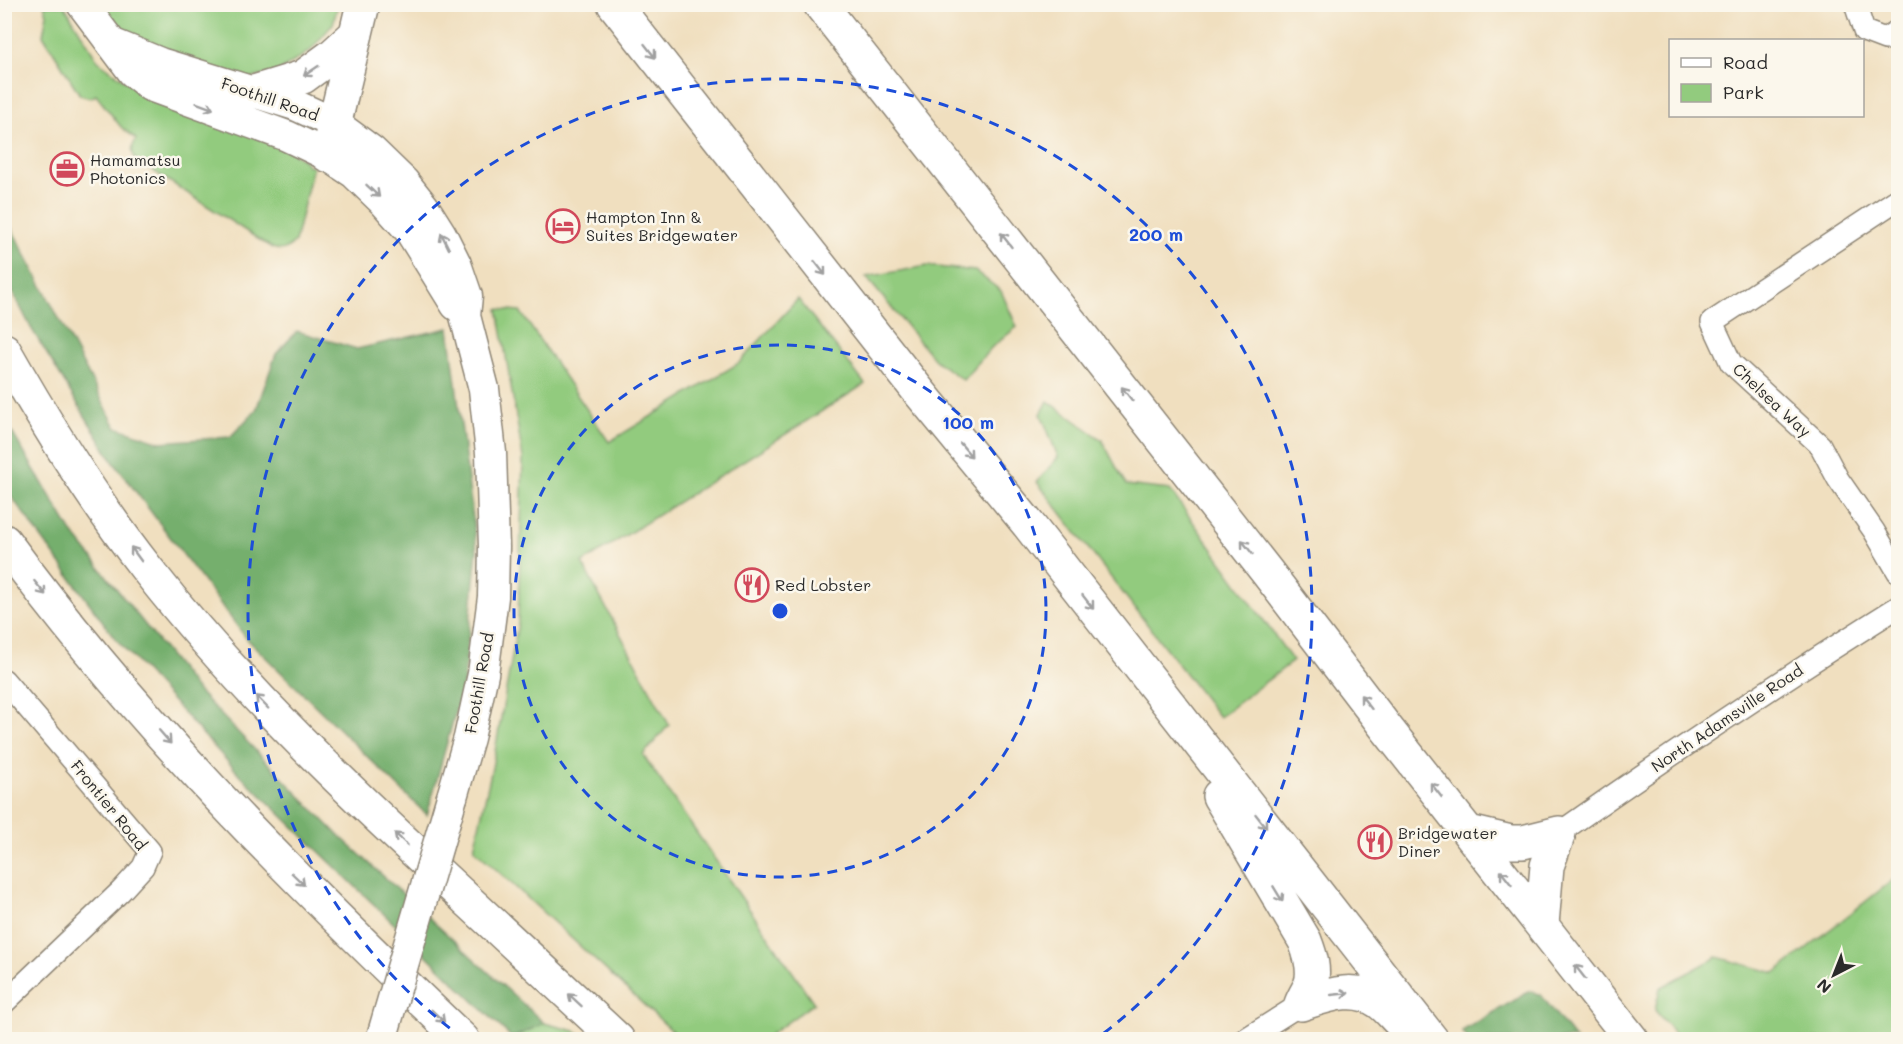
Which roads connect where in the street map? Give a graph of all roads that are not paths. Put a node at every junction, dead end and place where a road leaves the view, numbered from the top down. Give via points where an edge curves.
1 (82, 4) edge
2 (614, 4) edge
3 (820, 4) edge
4 (1855, 4) edge
5 (360, 19) edge
6 (1899, 30) edge
7 (111, 43) junction
8 (254, 92) junction
9 (334, 123) junction
10 (327, 155) junction
11 (1899, 199) edge
12 (465, 316) junction
13 (4, 350) edge
14 (4, 541) edge
15 (1899, 572) edge
16 (1899, 607) edge
17 (4, 680) edge
18 (1173, 710) junction
19 (1469, 832) junction
20 (1559, 833) junction
21 (1542, 924) junction
22 (4, 1003) edge
23 (1301, 1004) junction
24 (381, 1040) edge
25 (463, 1040) edge
26 (618, 1040) edge
27 (1244, 1040) edge
28 (1418, 1040) edge
29 (1432, 1040) edge
30 (1632, 1040) edge

1 - 7 street, Foothill Road
2 -> 18 highway
19 -> 3 highway
4 - 6 street via 1864,31 1885,39
5 -> 8 highway via 333,55 303,77
5 - 9 highway
7 - 8 street, Foothill Road via 160,63
7 -> 10 street, Foothill Road via 133,72 150,86 278,132
8 - 9 street, Foothill Road
9 - 10 highway
12 -> 9 street, Foothill Road via 467,296 456,264 424,207 372,151
10 -> 12 street, Foothill Road via 386,202 410,231
11 - 15 street, Chelsea Way via 1712,322 1731,363 1820,445
12 - 24 street, Foothill Road, bridge via 484,389 491,453 493,597 483,674 469,738
26 -> 13 highway via 365,805 253,693 119,531 60,446
14 -> 25 highway via 87,647 197,776
16 - 20 street, North Adamsville Road via 1723,719
17 - 22 street, Frontier Road via 150,851 143,867 121,891
18 -> 23 highway via 1305,941 1312,969 1311,984
18 -> 29 highway
19 - 20 highway via 1511,842
21 -> 19 highway
20 - 21 highway via 1547,866
30 -> 21 highway
23 - 27 street
23 -> 28 highway via 1338,993 1365,995 1379,1001

